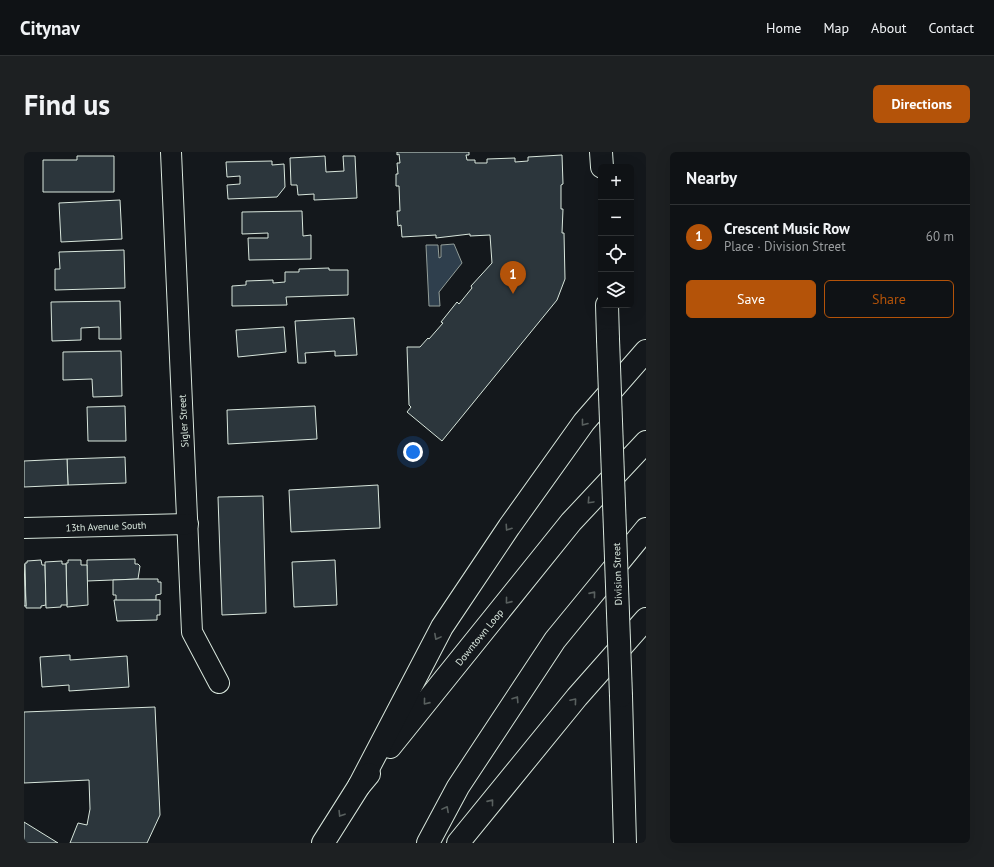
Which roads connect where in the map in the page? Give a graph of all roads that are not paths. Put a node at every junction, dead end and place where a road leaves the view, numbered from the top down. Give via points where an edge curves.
1 (171, 152) edge
2 (601, 152) edge
3 (602, 164) edge
4 (607, 308) edge
5 (646, 351) edge
6 (646, 442) edge
7 (188, 524) junction
8 (24, 528) edge
9 (646, 529) edge
10 (646, 619) edge
11 (219, 683) dead end
12 (359, 786) junction
13 (323, 843) edge
14 (428, 843) edge
15 (458, 843) edge
16 (626, 843) edge

1 - 7 street, Sigler Street
2 - 3 main road
4 - 16 main road, Division Street, bridge
5 -> 12 main road via 584,422 442,627
6 -> 12 main road, Downtown Loop via 570,522
7 - 8 street, 13th Avenue South
7 - 11 street, Sigler Street via 192,632
14 -> 9 main road via 458,788 555,640
15 -> 10 main road via 577,697
12 -> 13 main road, Downtown Loop

